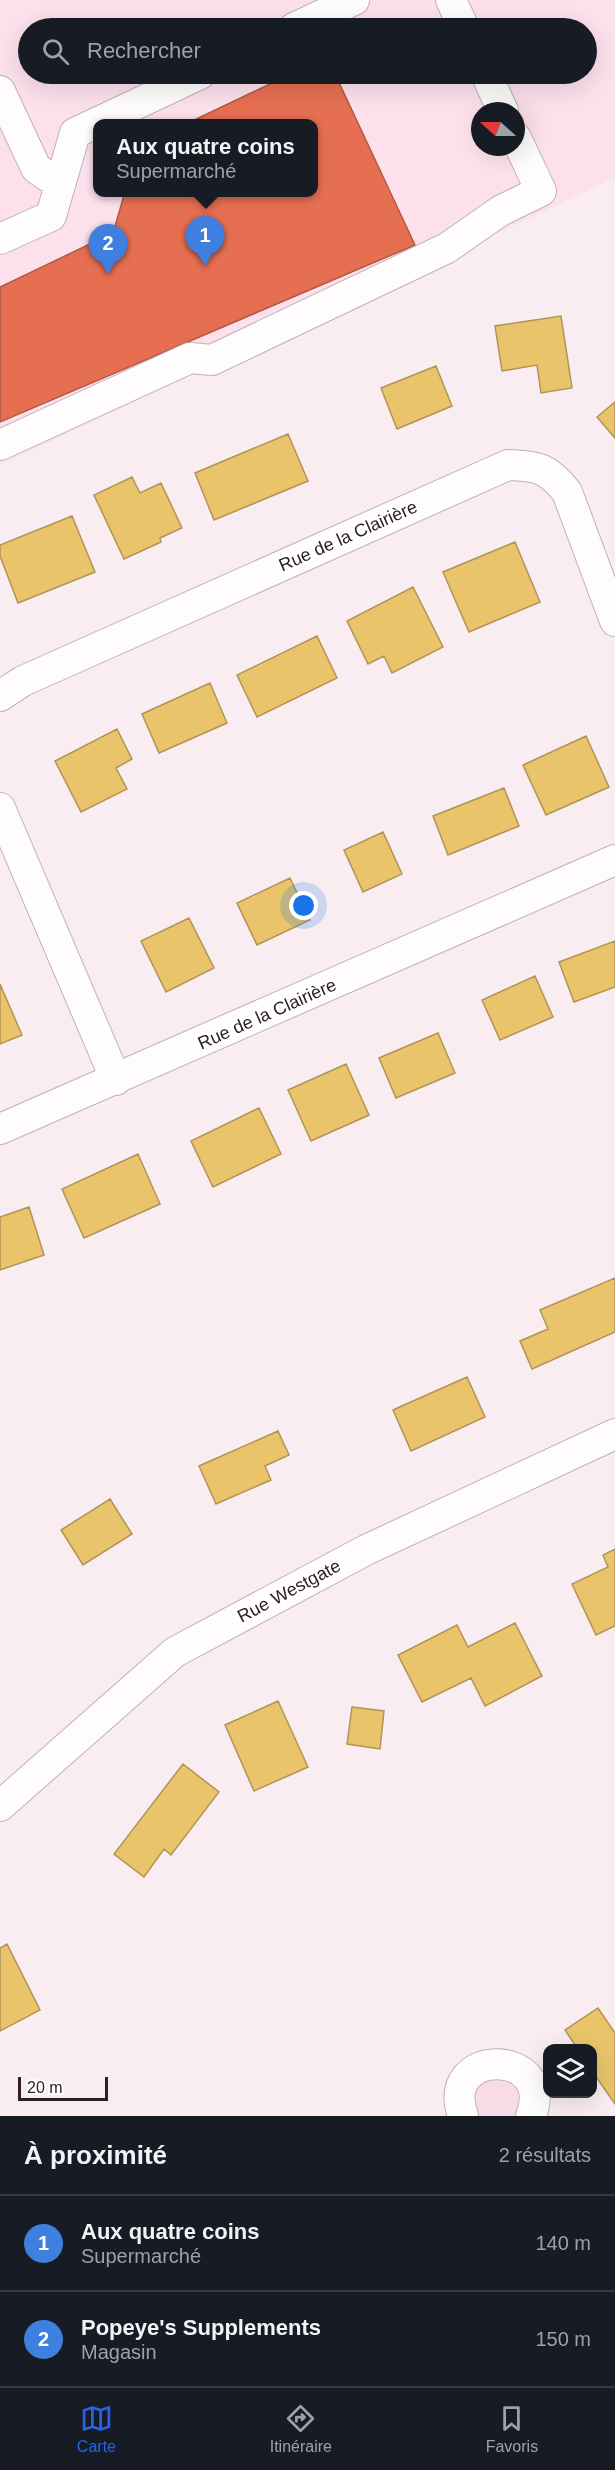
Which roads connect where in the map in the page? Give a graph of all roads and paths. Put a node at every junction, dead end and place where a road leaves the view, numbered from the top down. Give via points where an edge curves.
1 (354, 0) edge
2 (451, 0) edge
3 (315, 18) edge
4 (459, 18) edge
5 (179, 84) edge
6 (491, 84) edge
7 (0, 91) edge
8 (499, 102) edge
9 (105, 119) edge
10 (93, 125) edge
11 (524, 156) edge
12 (61, 180) junction
13 (0, 239) edge
14 (0, 445) edge
15 (615, 621) edge
16 (0, 696) edge
17 (0, 808) edge
18 (615, 860) edge
19 (116, 1080) junction
20 (0, 1129) edge
21 (615, 1434) edge
22 (0, 1806) edge
23 (463, 2116) edge
24 (531, 2116) edge

1 - 3 street
2 - 4 street
5 - 9 street
6 - 8 street
7 - 12 street via 36,168
10 - 12 street via 75,133
11 - 14 street via 541,191 500,211 447,248 212,360 190,358
12 - 13 street via 51,216
15 - 16 street, Rue de la Clairière via 567,492 553,475 533,466 508,465 23,681
17 - 19 street
18 - 19 street, Rue de la Clairière
19 - 20 street, Rue de la Clairière
21 - 22 street, Rue Westgate via 366,1550 175,1652
23 - 24 street via 460,2102 464,2083 477,2068 496,2063 515,2067 529,2080 535,2098

